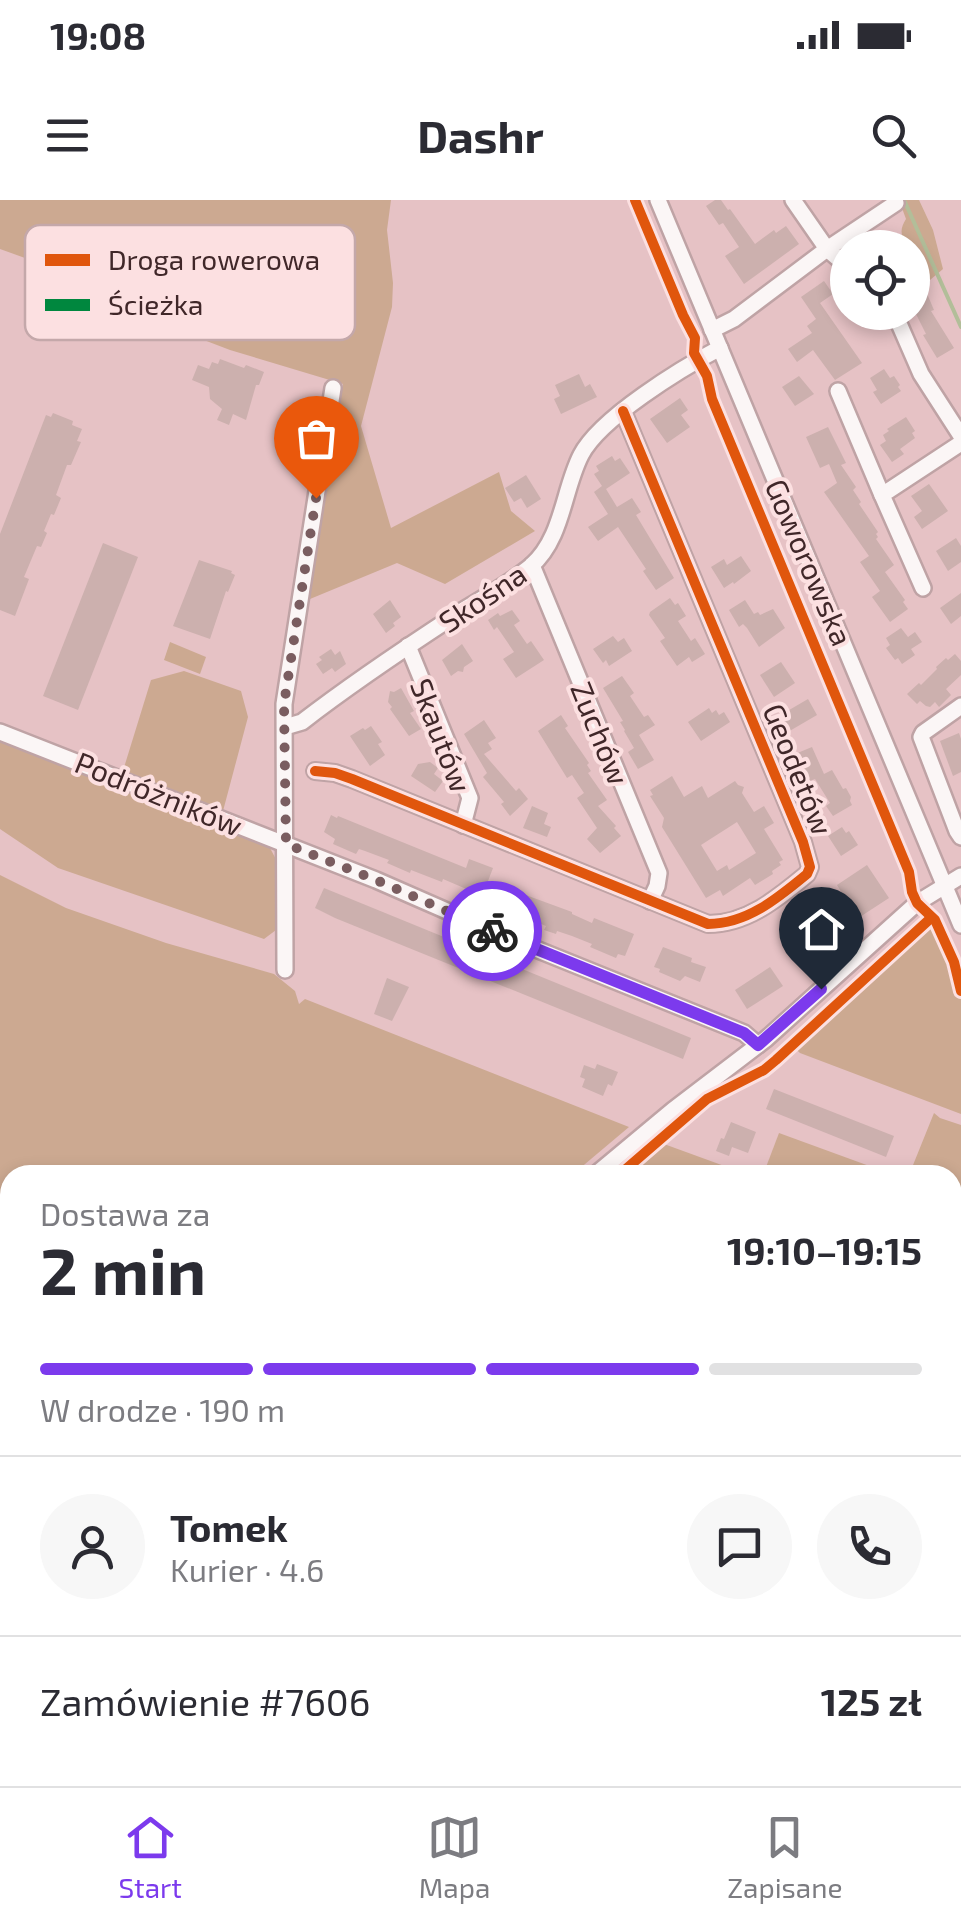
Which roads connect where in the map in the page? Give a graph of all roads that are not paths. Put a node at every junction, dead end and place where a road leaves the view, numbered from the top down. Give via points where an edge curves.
1 (658, 200) edge
2 (793, 200) edge
3 (896, 202) dead end
4 (827, 249) junction
5 (830, 252) edge
6 (712, 330) junction
7 (902, 330) edge
8 (720, 348) junction
9 (332, 388) dead end
10 (838, 391) dead end
11 (623, 411) junction
12 (961, 440) edge
13 (882, 495) junction
14 (532, 565) junction
15 (923, 588) dead end
16 (408, 646) junction
17 (961, 706) edge
18 (285, 727) junction
19 (0, 732) edge
20 (315, 771) dead end
21 (462, 825) junction
22 (961, 838) edge
23 (286, 844) junction
24 (961, 876) edge
25 (945, 886) junction
26 (650, 901) junction
27 (961, 924) edge
28 (285, 970) dead end
29 (758, 1045) junction
30 (607, 1165) edge

1 - 6 street, Goworowska
2 - 4 street
3 - 4 street
4 - 5 street
4 - 6 street
6 - 8 street, Goworowska
7 - 12 street
8 - 11 street, Skośna
8 - 25 street, Goworowska
9 - 18 street via 288,666
10 - 13 street
11 - 14 street, Skośna via 579,458 552,537
11 - 26 street, Geodetów via 810,867 794,885 733,922 708,924
12 - 13 street
13 - 15 street
14 - 16 street, Skośna
14 - 26 street, Zuchów via 659,872
16 - 18 street, Skośna via 302,722
16 - 21 street, Skautów via 470,798
17 - 22 street via 921,737
18 - 23 street
19 - 23 street, Podróżników
20 - 21 street, Geodetów via 352,779
21 - 26 street, Geodetów
23 - 28 street
23 - 29 street, Podróżników via 744,1033
24 - 25 street
25 - 27 street, Goworowska
25 - 29 street via 917,902
29 - 30 street

